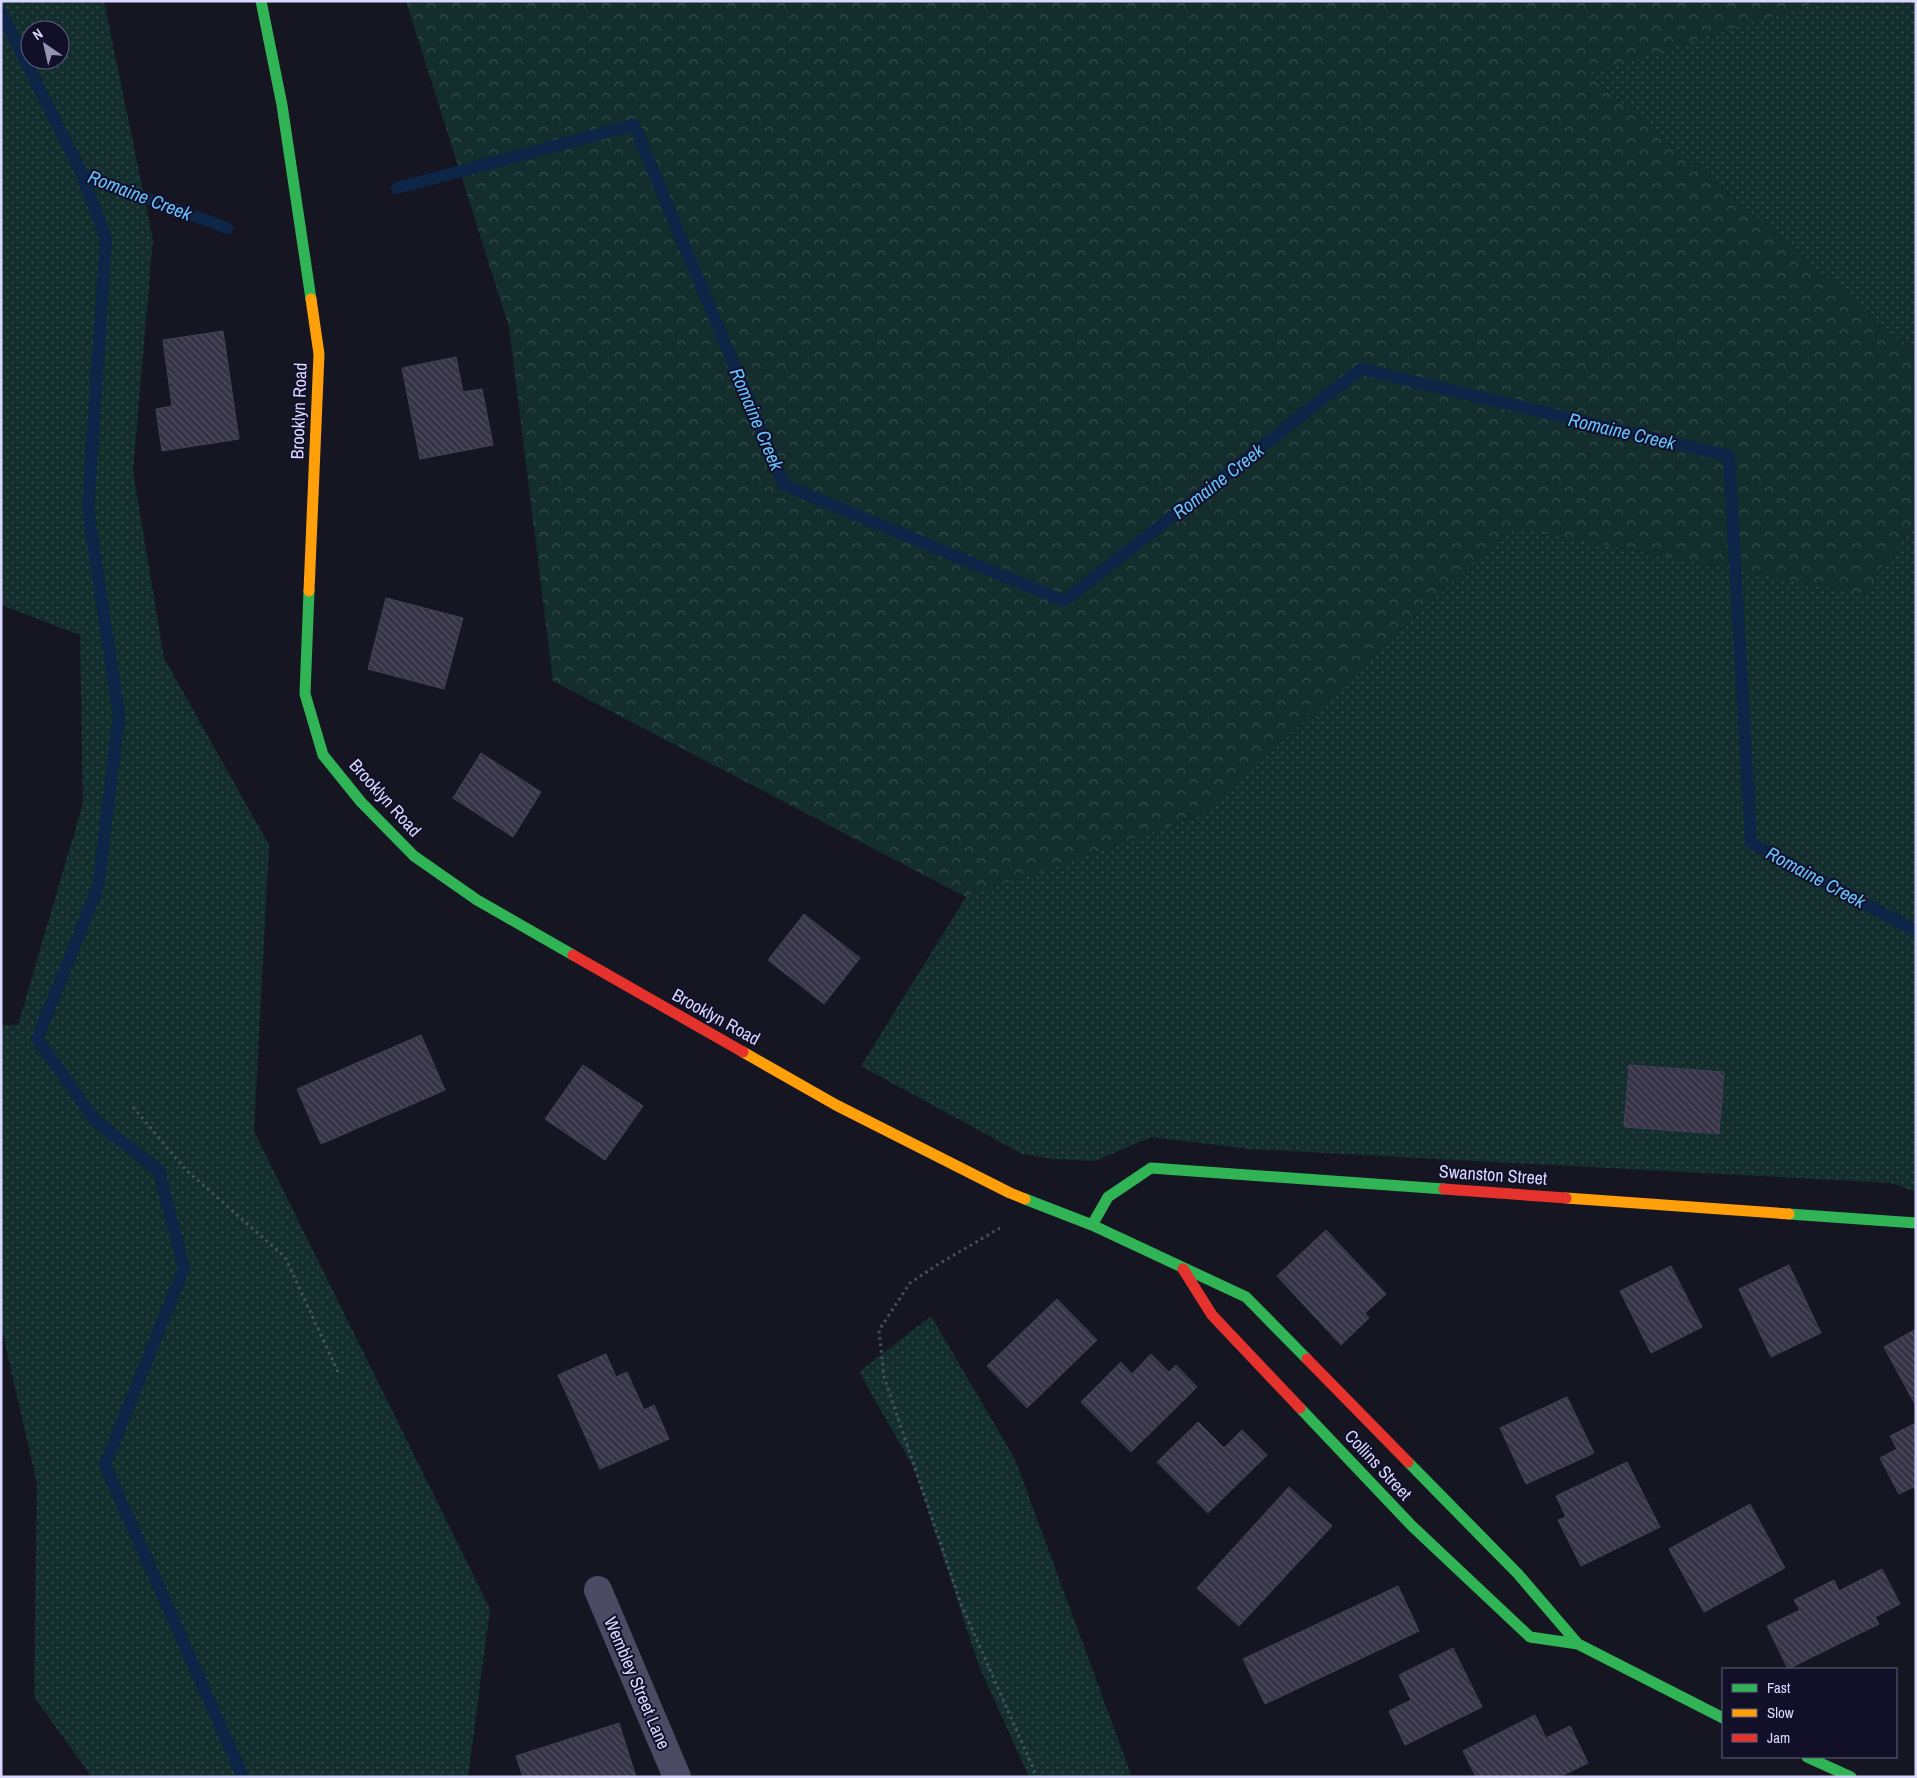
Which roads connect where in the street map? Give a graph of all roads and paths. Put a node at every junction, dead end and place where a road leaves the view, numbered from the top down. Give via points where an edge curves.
1 (261, 1) edge
2 (133, 1107) dead end
3 (1040, 1205) junction
4 (1916, 1222) edge
5 (1092, 1225) junction
6 (1183, 1269) junction
7 (338, 1372) dead end
8 (598, 1590) dead end
9 (1578, 1644) junction
10 (1722, 1717) edge
11 (1808, 1758) edge
12 (677, 1777) edge
13 (1037, 1777) edge
14 (1851, 1777) edge

1 - 3 street, Brooklyn Road via 282,105 319,354 304,694 323,755 361,802 414,856 477,900 836,1105
2 - 7 path via 186,1170 285,1257
3 - 5 street, Brooklyn Road
3 - 13 path via 910,1283 879,1330 884,1377 962,1604
4 - 5 street, Swanston Street via 1151,1168 1108,1197
5 - 6 street, Collins Street
6 - 9 street, Collins Street via 1246,1297 1518,1574
6 - 9 street, Collins Street via 1212,1315 1412,1526 1530,1637
8 - 12 street, Wembley Street Lane
9 - 10 street, Collins Street
11 - 14 street

